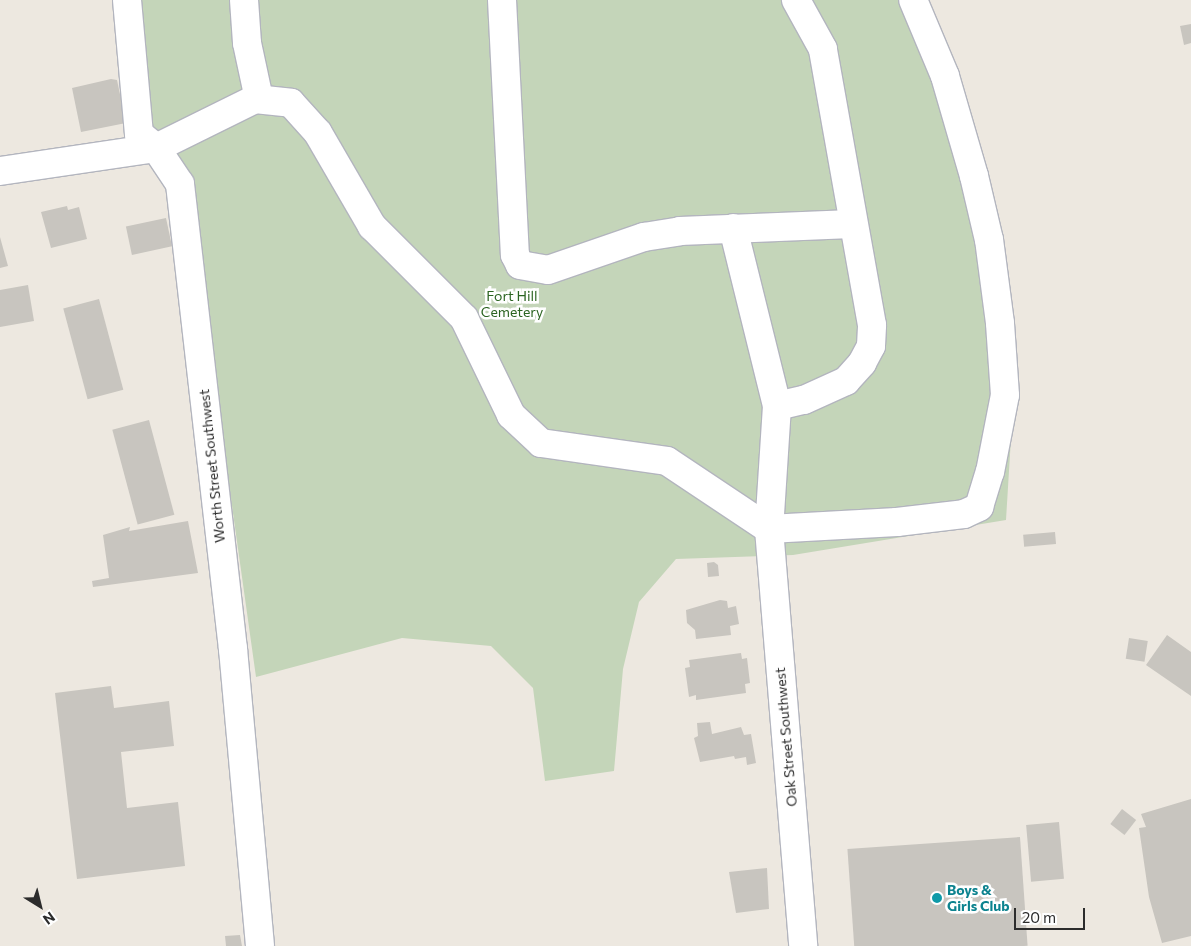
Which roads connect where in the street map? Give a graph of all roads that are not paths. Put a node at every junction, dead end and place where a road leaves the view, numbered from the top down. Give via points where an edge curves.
1 (126, 0) edge
2 (244, 0) edge
3 (796, 0) edge
4 (913, 0) edge
5 (503, 1) edge
6 (259, 99) junction
7 (156, 148) junction
8 (0, 171) edge
9 (852, 224) junction
10 (733, 228) junction
11 (777, 406) junction
12 (768, 529) junction
13 (260, 946) edge
14 (803, 946) edge

1 - 7 street, Worth Street Southwest via 139,134
2 - 6 street
3 - 9 street via 823,49
4 - 12 street via 945,76 989,240 1006,395 990,472 979,507 964,514 896,522
5 - 10 street via 515,255 520,265 548,270 644,237
6 - 7 street
6 - 12 street via 291,103 318,133 372,226 464,318 511,415 541,443 667,461
7 - 8 street
7 - 13 street, Worth Street Southwest via 180,184 232,649
9 - 10 street
9 - 11 street via 870,304 871,346 862,363 846,381 804,400
10 - 11 street, Oak Street Southwest
11 - 12 street, Oak Street Southwest
12 - 14 street, Oak Street Southwest

